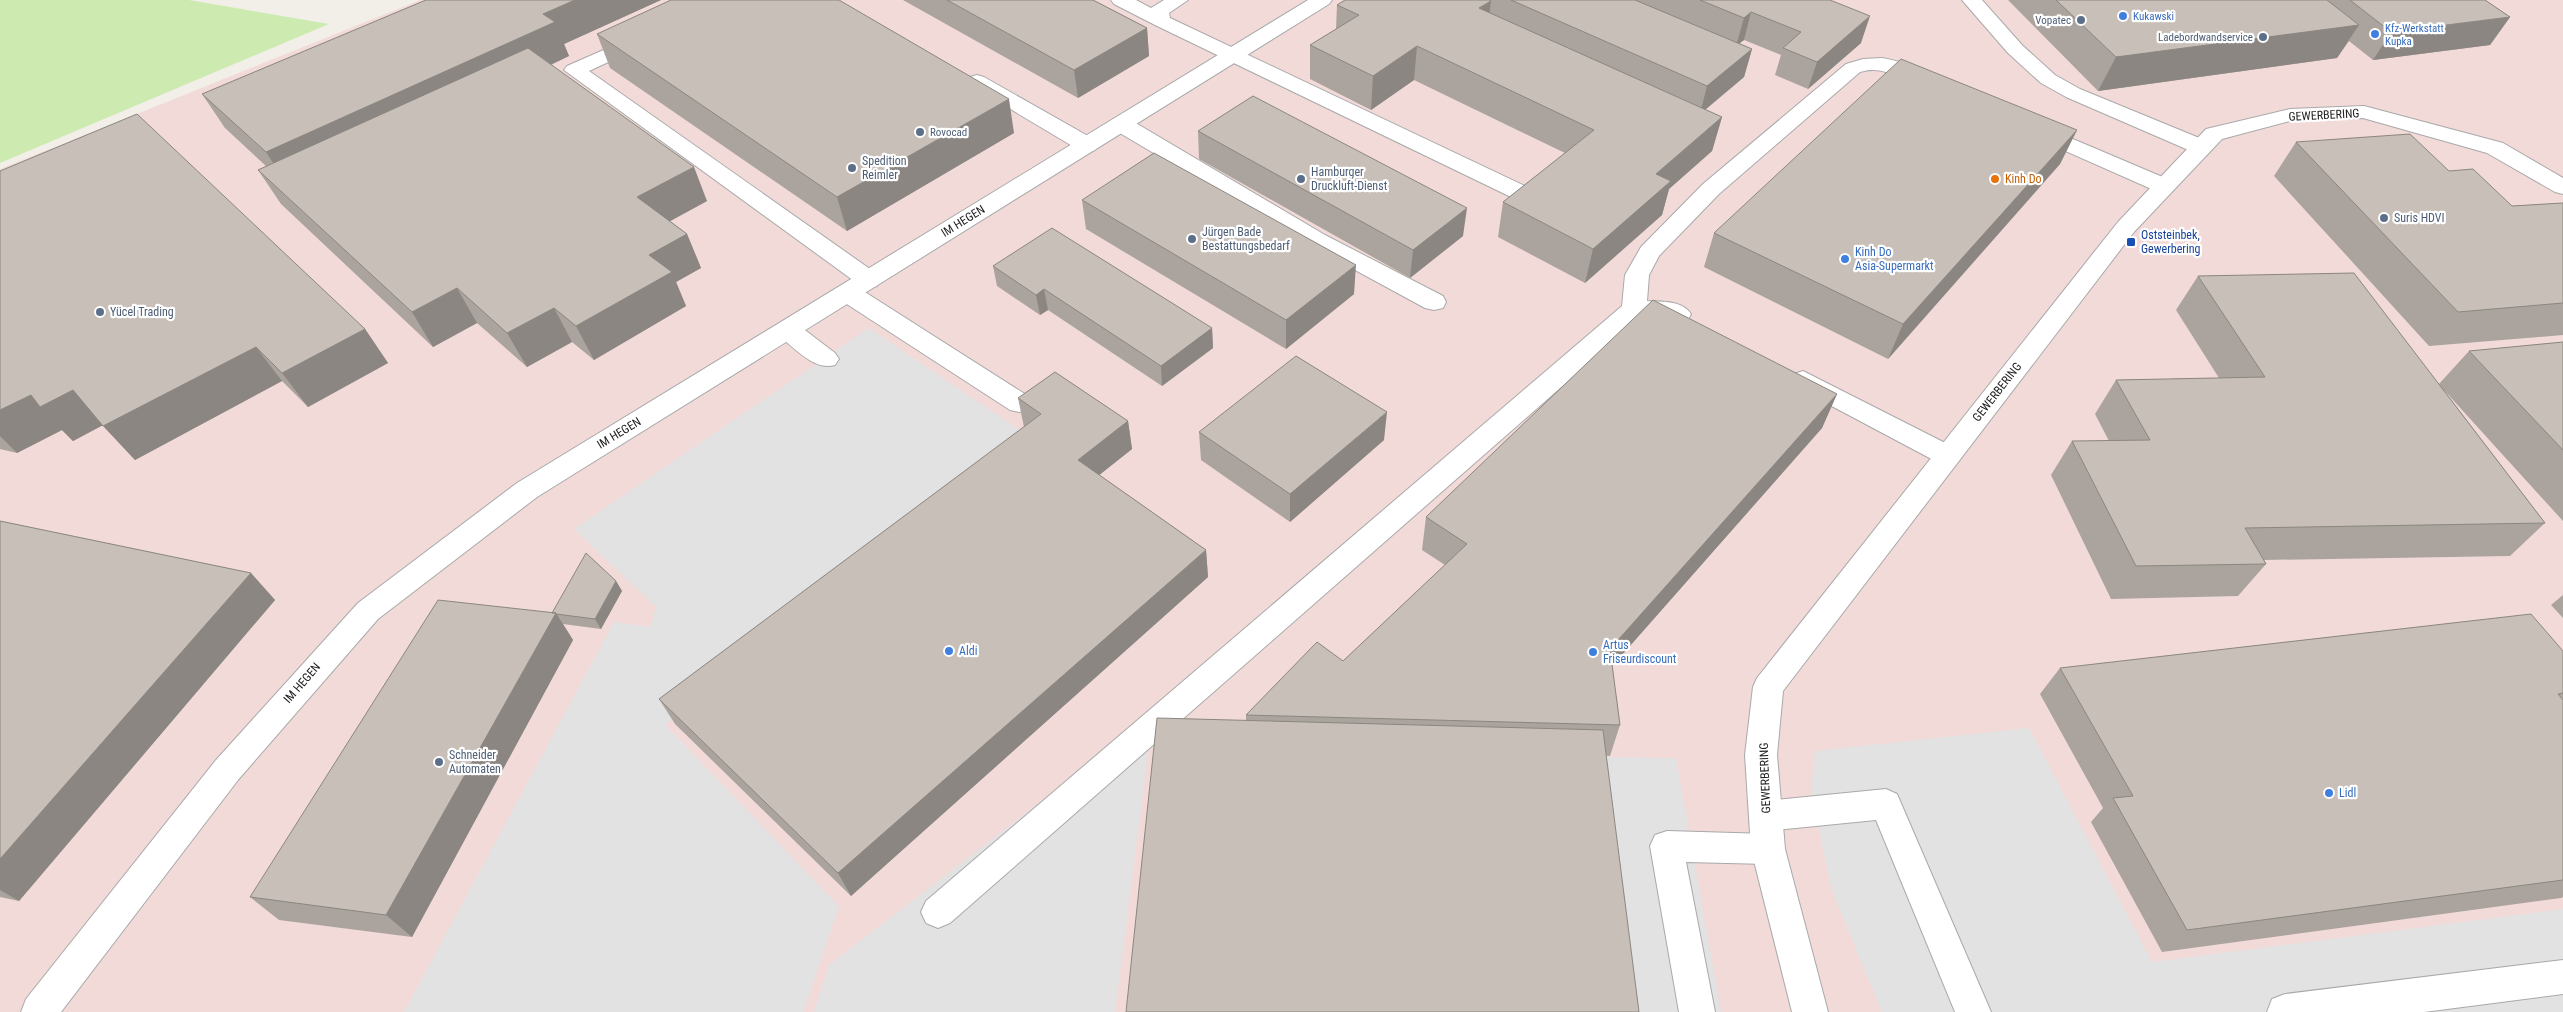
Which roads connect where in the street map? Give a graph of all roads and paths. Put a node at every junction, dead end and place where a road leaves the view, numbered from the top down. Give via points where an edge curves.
1 (1121, 0) edge
2 (1178, 0) edge
3 (1322, 0) edge
4 (1972, 0) edge
5 (1162, 21) junction
6 (654, 33) edge
7 (1230, 55) junction
8 (958, 70) edge
9 (1941, 87) edge
10 (2014, 120) edge
11 (1120, 124) junction
12 (1087, 145) junction
13 (2202, 147) junction
14 (2164, 186) junction
15 (2563, 187) edge
16 (1519, 192) edge
17 (858, 286) junction
18 (1434, 302) dead end
19 (1634, 309) junction
20 (1700, 325) edge
21 (788, 330) junction
22 (826, 359) dead end
23 (1780, 367) edge
24 (1019, 403) dead end
25 (1948, 456) junction
26 (1766, 816) junction
27 (1768, 849) junction
28 (938, 912) dead end
29 (2563, 977) edge
30 (39, 1012) edge
31 (1697, 1012) edge
32 (1810, 1012) edge
33 (1973, 1012) edge
34 (2285, 1012) edge

1 - 5 street
2 - 5 street via 1158,11
3 - 7 street, IM HEGEN
4 - 13 street via 2015,49 2048,79 2073,93
5 - 7 street
6 - 17 street via 574,70
7 - 11 street, IM HEGEN
7 - 16 street
8 - 12 street
9 - 19 street via 1887,63 1868,63 1853,68 1711,189 1649,252 1637,275
10 - 14 street
11 - 12 street, IM HEGEN
11 - 18 street via 1317,240
12 - 17 street, IM HEGEN
13 - 14 street, GEWERBERING
13 - 15 street, GEWERBERING via 2214,134 2290,115 2364,112 2496,148
14 - 25 street, GEWERBERING via 2126,227
17 - 21 street, IM HEGEN
17 - 24 street
19 - 20 street via 1674,311
19 - 28 street
21 - 22 street
21 - 30 street, IM HEGEN via 527,490 368,611 227,770
23 - 25 street
25 - 26 street, GEWERBERING via 1768,687 1761,755
26 - 27 street, GEWERBERING
26 - 33 street via 1886,804
27 - 31 street via 1667,846
27 - 32 street, GEWERBERING
29 - 34 street

